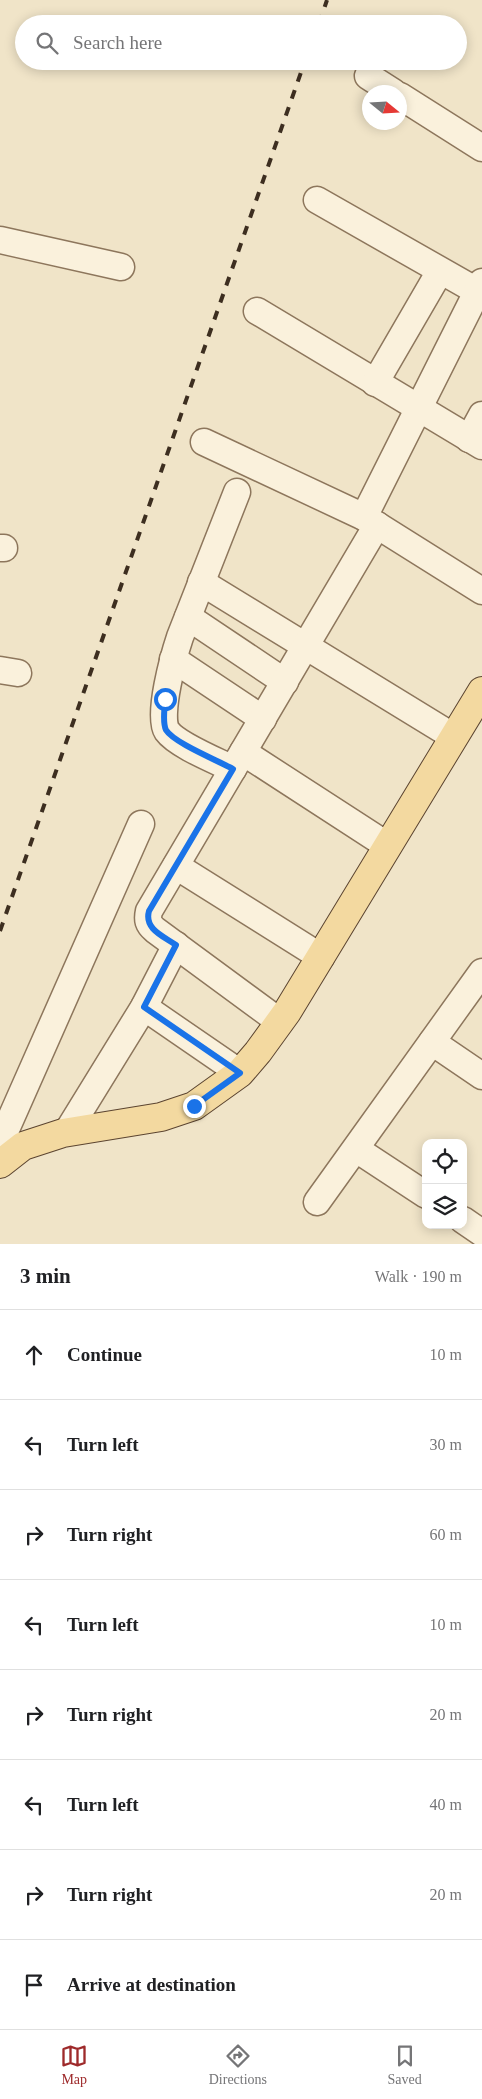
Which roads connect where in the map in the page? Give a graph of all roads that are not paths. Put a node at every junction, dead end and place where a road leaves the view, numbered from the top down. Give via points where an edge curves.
1 (368, 76) dead end
2 (382, 85) edge
3 (407, 100) edge
4 (482, 148) edge
5 (317, 200) dead end
6 (0, 240) edge
7 (121, 267) dead end
8 (440, 271) junction
9 (480, 289) edge
10 (258, 312) dead end
11 (375, 383) junction
12 (418, 409) junction
13 (482, 415) edge
14 (204, 442) dead end
15 (475, 442) edge
16 (237, 492) dead end
17 (370, 521) junction
18 (201, 582) junction
19 (482, 591) edge
20 (188, 616) junction
21 (306, 647) junction
22 (173, 659) junction
23 (285, 682) junction
24 (482, 691) edge
25 (263, 718) junction
26 (454, 737) junction
27 (238, 761) junction
28 (141, 824) dead end
29 (388, 846) junction
30 (176, 866) junction
31 (176, 945) junction
32 (320, 957) junction
33 (482, 972) edge
34 (144, 1007) junction
35 (280, 1022) junction
36 (432, 1042) junction
37 (240, 1073) junction
38 (482, 1076) edge
39 (67, 1132) junction
40 (0, 1143) edge
41 (356, 1149) junction
42 (0, 1164) edge
43 (422, 1192) edge
44 (317, 1202) dead end
45 (467, 1223) edge
46 (482, 1233) edge

1 - 2 street
3 - 4 street
5 - 8 street
6 - 7 street
8 - 9 street
8 - 11 street
9 - 12 street
10 - 11 street
11 - 12 street
12 - 15 street
12 - 17 street
13 - 15 street
14 - 17 street
16 - 18 street
17 - 19 street
17 - 21 street
18 - 20 street
18 - 21 street
20 - 22 street
20 - 23 street
21 - 23 street
21 - 26 street
22 - 25 street
22 - 27 street via 165,699 166,730 177,740
23 - 25 street
24 - 26 main road
25 - 27 street
26 - 29 main road
27 - 29 street
27 - 30 street
28 - 40 street
29 - 32 main road
30 - 31 street via 148,918 148,924
30 - 32 street
31 - 34 street
31 - 35 street
32 - 35 main road
33 - 36 street
34 - 37 street
34 - 39 street
35 - 37 main road
36 - 38 street
36 - 41 street
37 - 39 main road via 194,1106 161,1117
39 - 42 main road via 23,1146
41 - 43 street
41 - 44 street
45 - 46 street

